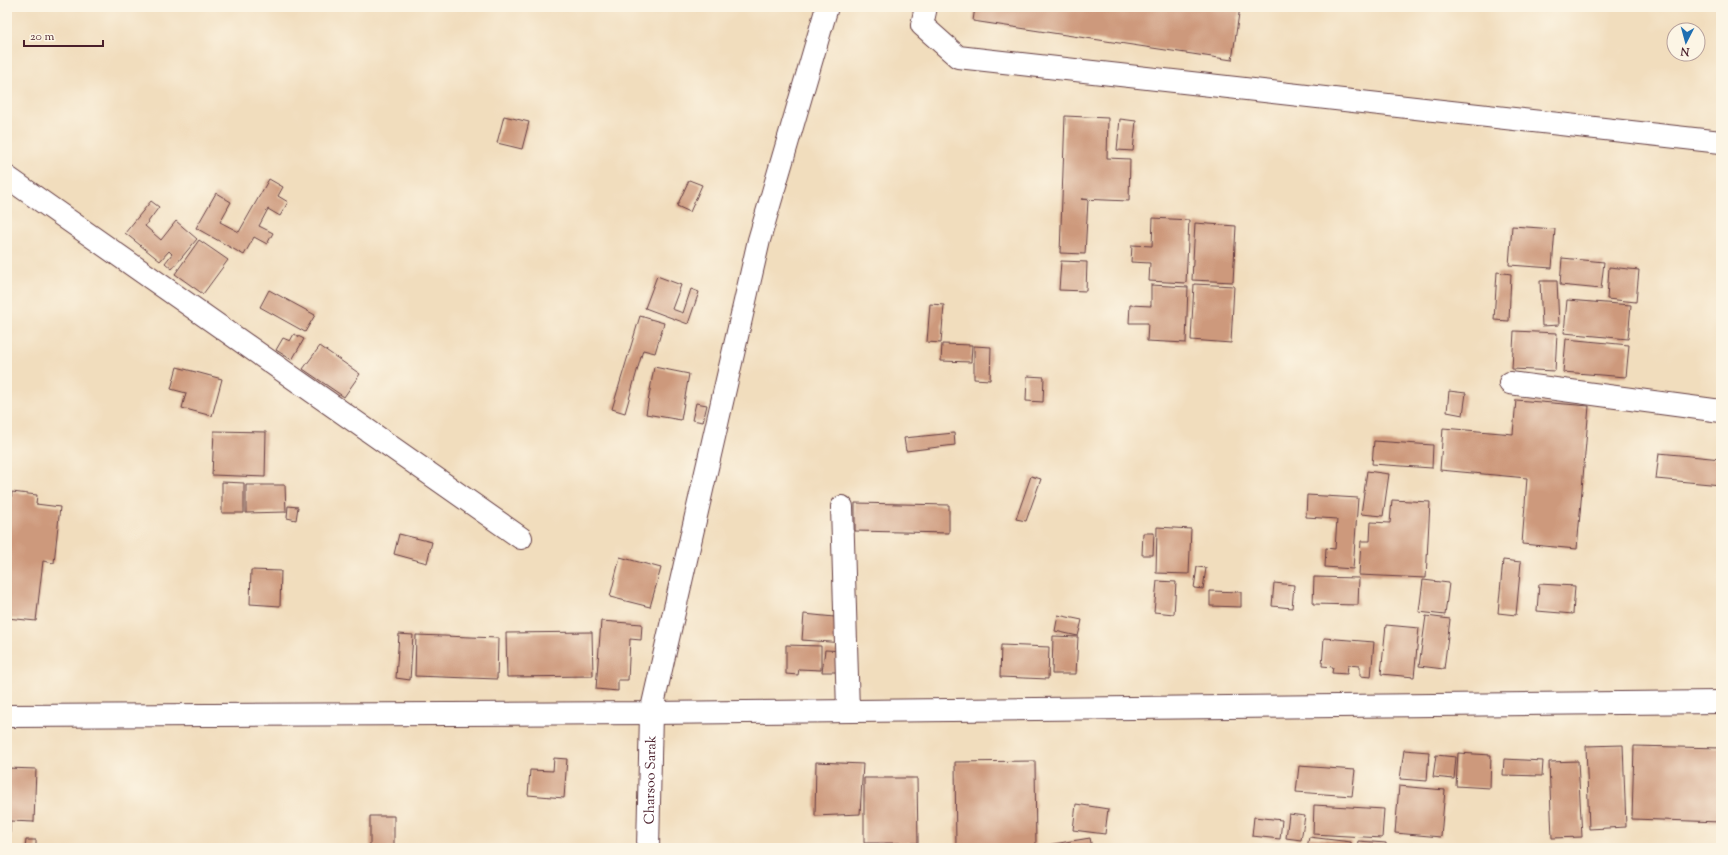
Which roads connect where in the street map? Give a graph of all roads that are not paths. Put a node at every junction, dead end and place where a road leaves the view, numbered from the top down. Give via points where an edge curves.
1 (827, 7) edge
2 (926, 7) edge
3 (1721, 142) edge
4 (7, 177) edge
5 (1510, 383) dead end
6 (1721, 411) edge
7 (842, 507) dead end
8 (521, 538) dead end
9 (1721, 702) edge
10 (848, 711) junction
11 (651, 713) junction
12 (7, 716) edge
13 (648, 848) edge

1 - 11 main road, Charsoo Sarak via 759,240
2 - 3 main road via 922,25 958,57
4 - 8 main road
5 - 6 main road
7 - 10 main road
9 - 10 main road
10 - 11 main road
11 - 12 main road
11 - 13 main road, Charsoo Sarak

